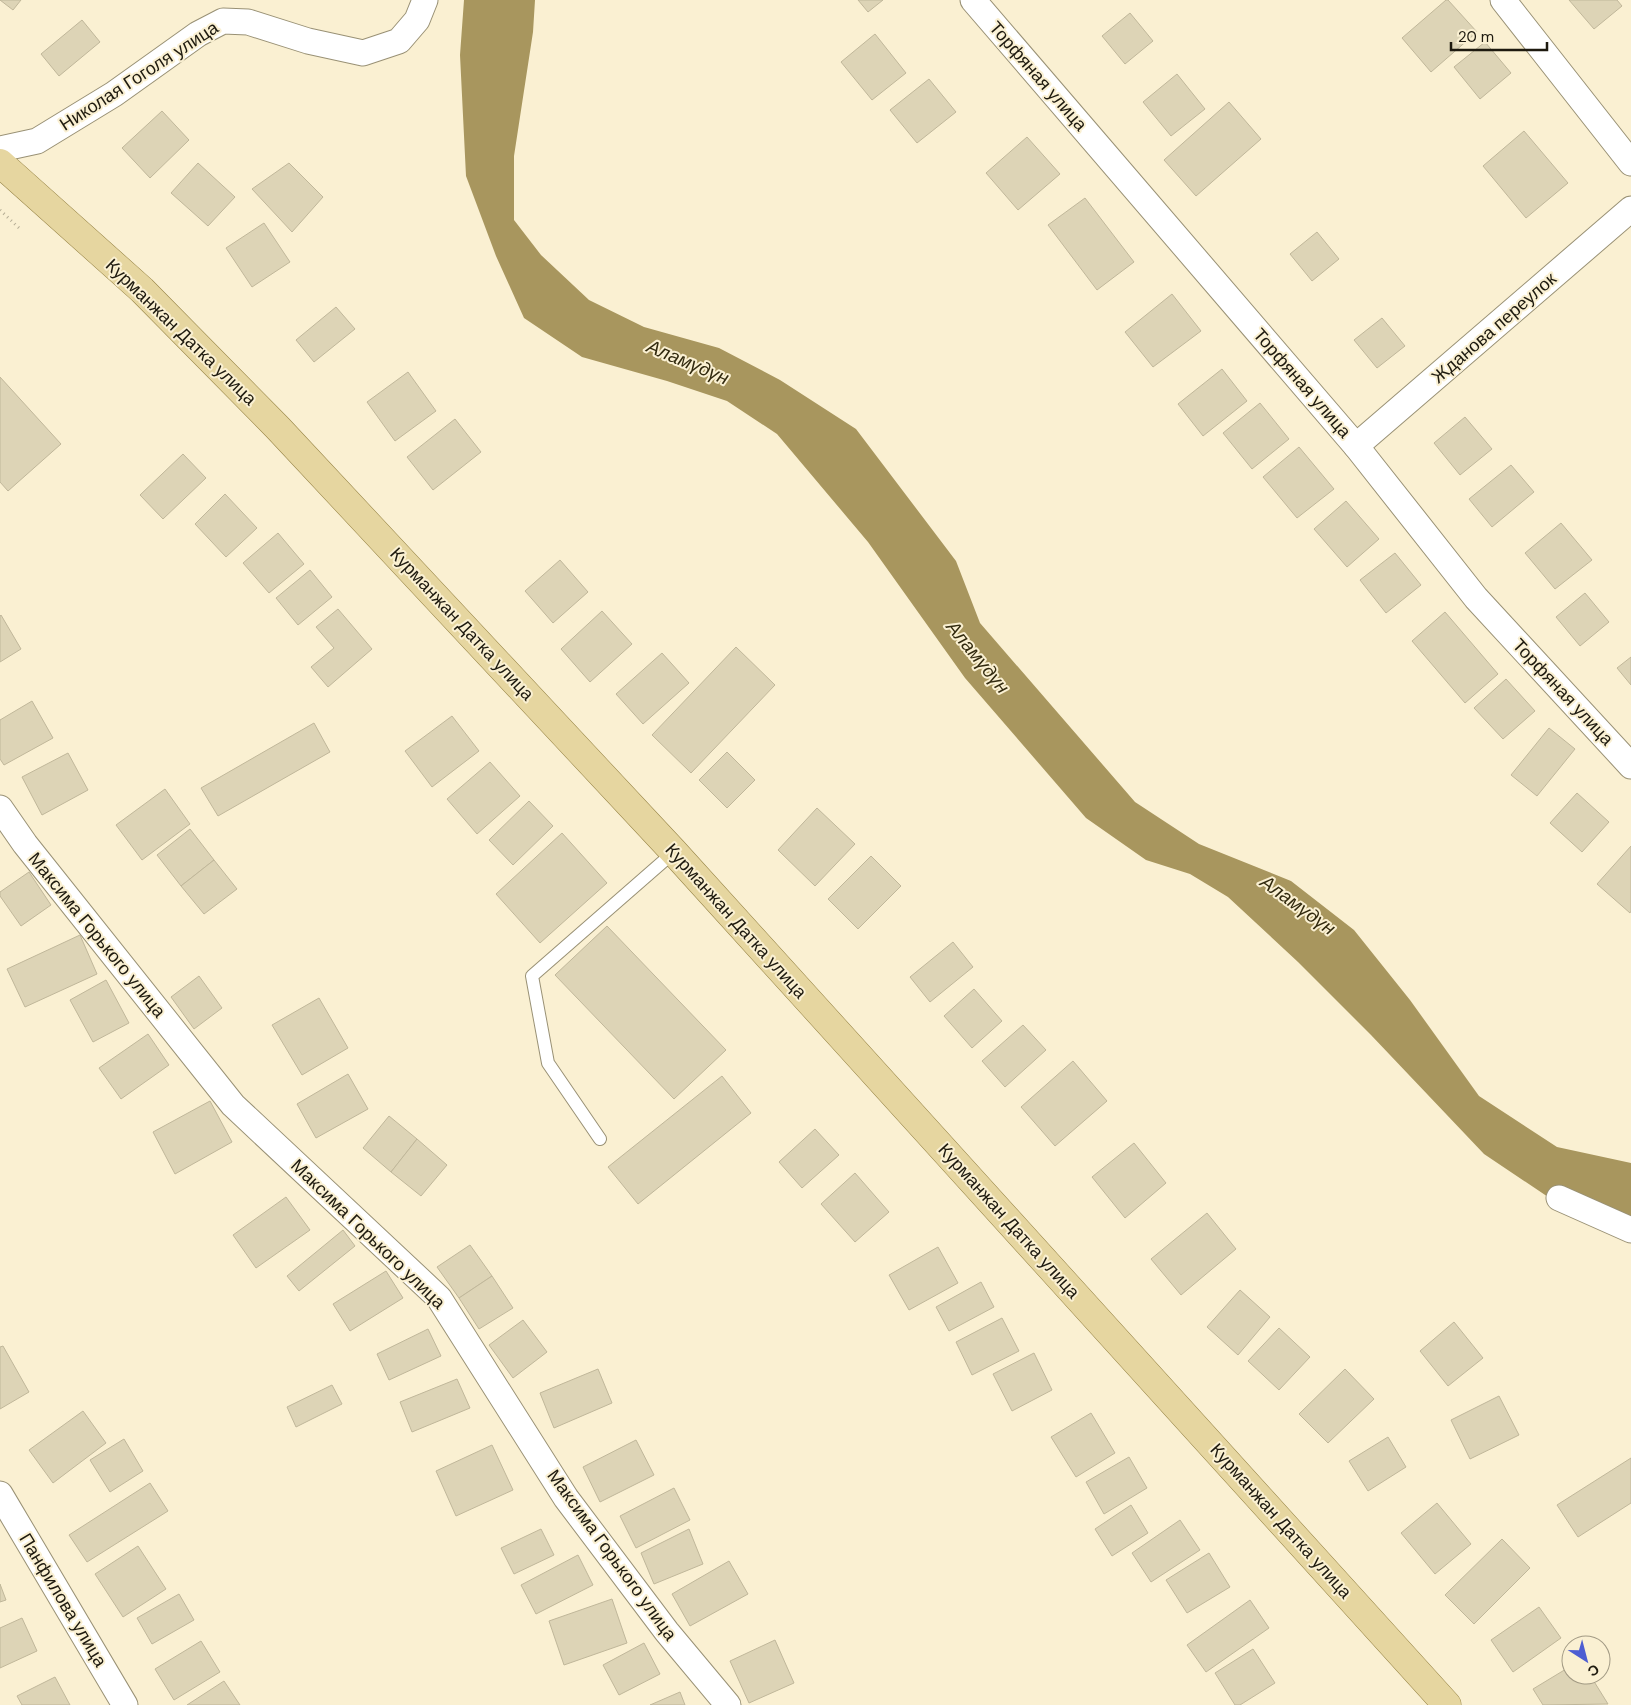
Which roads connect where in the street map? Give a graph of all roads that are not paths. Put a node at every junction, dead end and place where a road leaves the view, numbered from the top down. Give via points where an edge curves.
1 (425, 0) edge
2 (973, 0) edge
3 (1503, 0) edge
4 (0, 149) edge
5 (0, 163) edge
6 (1631, 163) edge
7 (1631, 209) edge
8 (1356, 446) junction
9 (1631, 766) edge
10 (0, 808) edge
11 (674, 852) junction
12 (600, 1139) dead end
13 (1559, 1198) dead end
14 (1631, 1230) edge
15 (0, 1494) edge
16 (125, 1705) edge
17 (728, 1705) edge
18 (1447, 1705) edge

1 - 4 street, Николая Гоголя улица via 417,20 399,41 363,53 308,41 248,22 223,21 198,34 114,94 37,142
2 - 8 street, Торфяная улица
3 - 6 street
5 - 11 main road, Курманжан Датка улица via 142,290 278,428
7 - 8 street, Жданова переулок
8 - 9 street, Торфяная улица via 1476,598
10 - 17 street, Максима Горького улица via 25,844 233,1105 439,1298 566,1498 667,1632
11 - 12 lane via 532,976 548,1063
11 - 18 main road, Курманжан Датка улица
13 - 14 street
15 - 16 street, Панфилова улица

